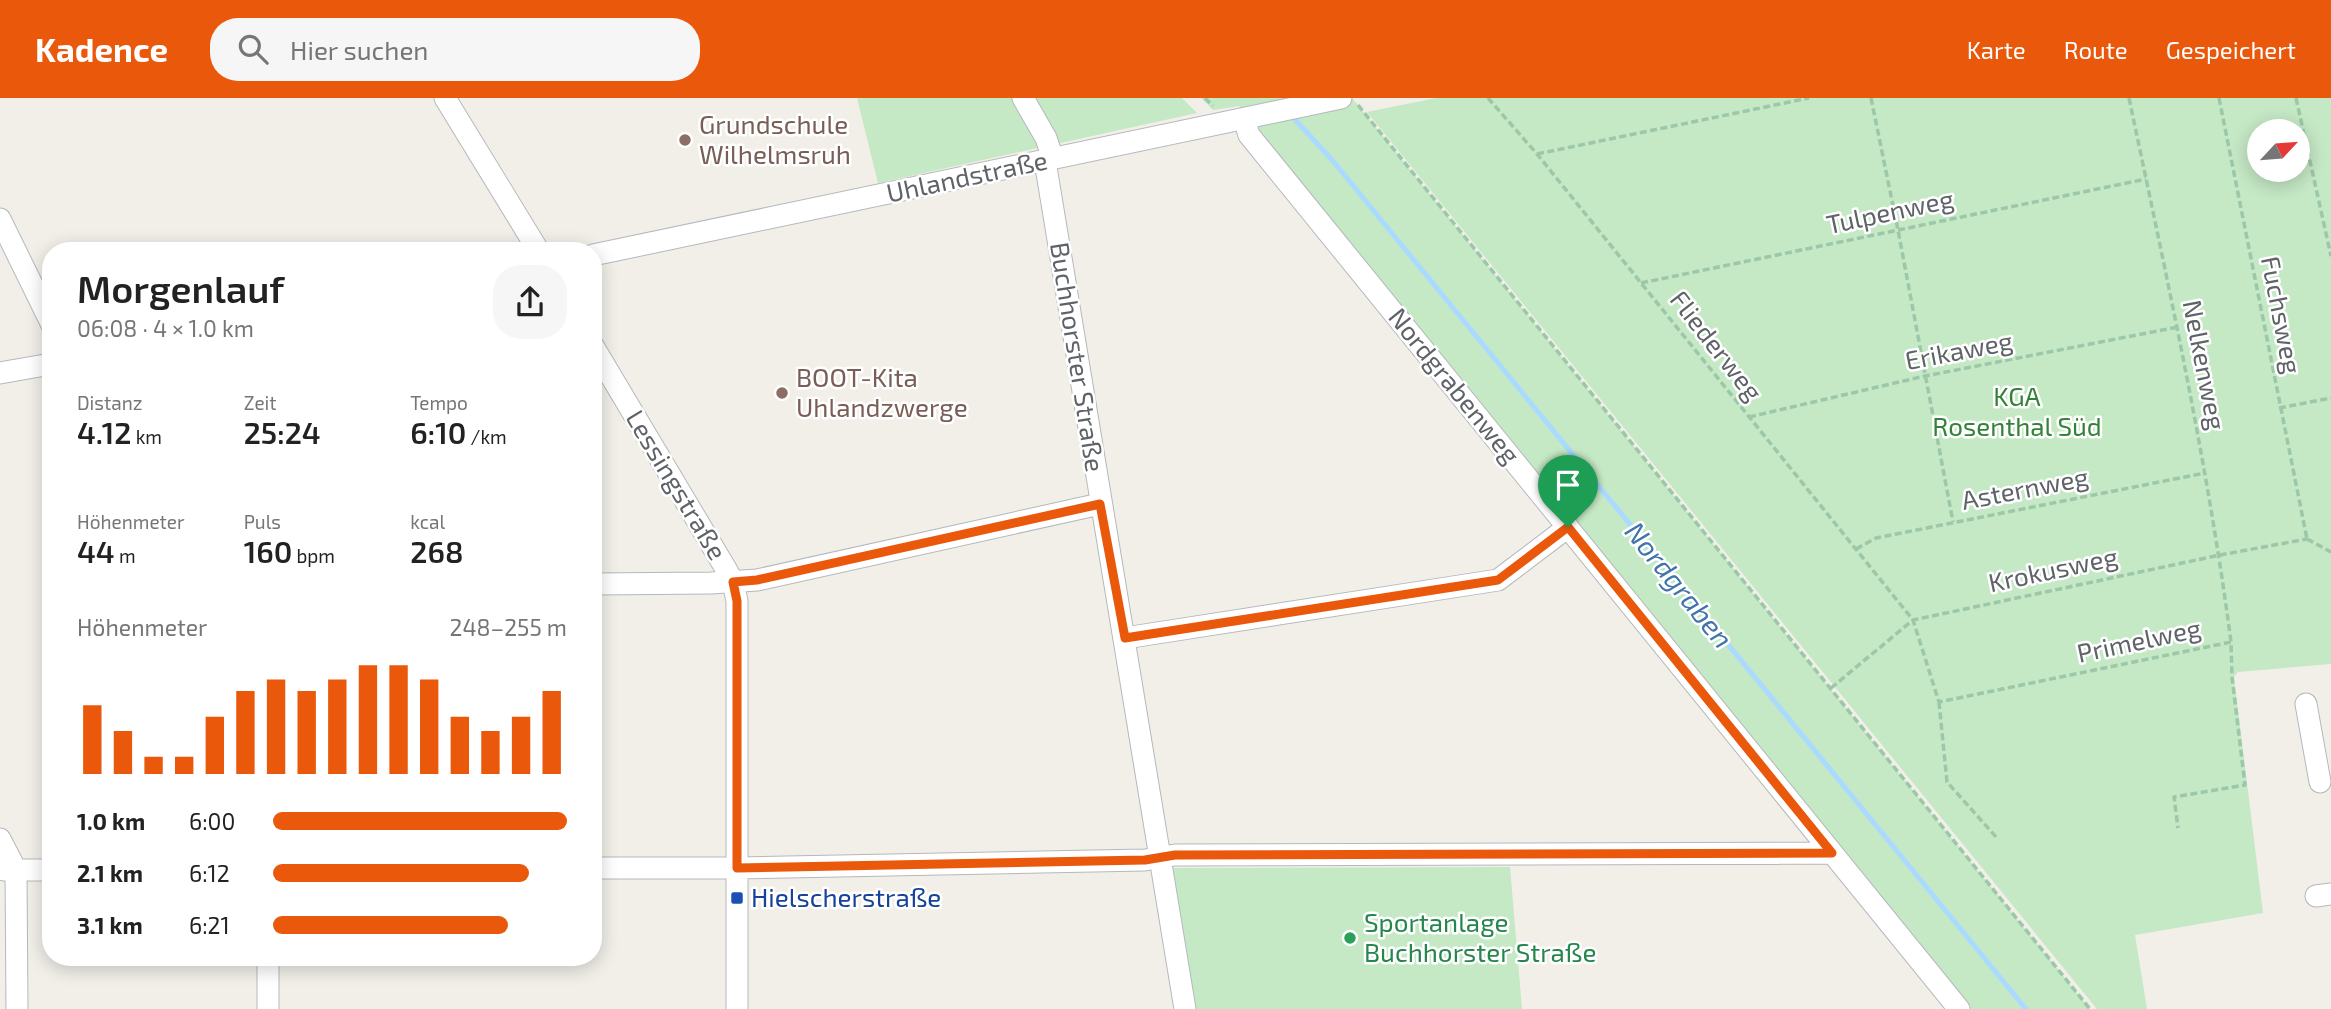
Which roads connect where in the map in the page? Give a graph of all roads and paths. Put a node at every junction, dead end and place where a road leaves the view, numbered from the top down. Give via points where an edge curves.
1 (445, 98) edge
2 (1023, 98) edge
3 (1341, 98) edge
4 (1352, 98) edge
5 (1488, 98) edge
6 (1809, 98) edge
7 (1871, 98) edge
8 (2129, 98) edge
9 (2219, 98) edge
10 (2295, 98) edge
11 (1247, 118) junction
12 (1537, 154) junction
13 (1049, 160) junction
14 (2146, 180) junction
15 (0, 219) edge
16 (1898, 230) junction
17 (533, 242) edge
18 (602, 253) edge
19 (2331, 256) edge
20 (1641, 283) junction
21 (42, 305) edge
22 (2178, 327) junction
23 (602, 361) edge
24 (42, 365) edge
25 (0, 373) edge
26 (1925, 376) junction
27 (2331, 398) edge
28 (2280, 408) junction
29 (1748, 417) junction
30 (2205, 473) junction
31 (1100, 504) junction
32 (1953, 522) junction
33 (1568, 527) junction
34 (2307, 539) junction
35 (1856, 549) junction
36 (2331, 552) edge
37 (2220, 555) junction
38 (733, 582) junction
39 (602, 584) edge
40 (1913, 620) junction
41 (1125, 638) junction
42 (2231, 642) junction
43 (1830, 688) junction
44 (1938, 702) junction
45 (2306, 704) dead end
46 (2323, 747) edge
47 (2320, 782) dead end
48 (2178, 828) dead end
49 (1997, 838) dead end
50 (0, 839) edge
51 (1832, 853) junction
52 (1160, 858) junction
53 (602, 868) edge
54 (737, 868) junction
55 (8, 870) edge
56 (42, 870) edge
57 (268, 966) edge
58 (17, 1009) edge
59 (268, 1009) edge
60 (737, 1009) edge
61 (1185, 1009) edge
62 (1959, 1009) edge
63 (2090, 1009) edge

1 - 17 street
2 - 13 street, Buchhorster Straße via 1046,138
3 - 11 street, Uhlandstraße
4 - 43 path
5 - 12 path, Fliederweg
6 - 12 path
7 - 16 path
8 - 14 path, Nelkenweg
9 - 28 path, Fuchsweg
10 - 19 path
11 - 13 street, Uhlandstraße
11 - 33 street, Nordgrabenweg via 1249,135
12 - 20 path, Fliederweg
13 - 18 street, Uhlandstraße
13 - 31 street, Buchhorster Straße
14 - 16 path, Tulpenweg
14 - 22 path, Nelkenweg
15 - 21 street
16 - 20 path, Tulpenweg
16 - 26 path
20 - 29 path, Fliederweg
22 - 26 path, Erikaweg
22 - 30 path, Nelkenweg
23 - 38 street, Lessingstraße
24 - 25 street
26 - 29 path, Erikaweg
26 - 32 path
27 - 28 path
28 - 34 path, Fuchsweg
29 - 35 path, Fliederweg
30 - 32 path, Asternweg
30 - 37 path, Nelkenweg
31 - 38 street
31 - 41 street, Buchhorster Straße
32 - 35 path, Asternweg via 1876,538
33 - 41 street via 1498,580
33 - 51 street, Nordgrabenweg
34 - 36 path
34 - 37 path, Krokusweg
35 - 40 path, Fliederweg
37 - 40 path, Krokusweg
37 - 42 path, Nelkenweg
38 - 39 street
38 - 54 street, Lessingstraße via 737,601
40 - 43 path, Krokusweg
40 - 44 path
41 - 52 street, Buchhorster Straße
42 - 44 path, Primelweg
42 - 48 path, Primelweg via 2245,785 2174,797
43 - 63 path
44 - 49 path via 1947,782
45 - 46 street
46 - 47 street
50 - 55 street
51 - 52 street
51 - 62 street, Nordgrabenweg
52 - 54 street
52 - 61 street, Buchhorster Straße
53 - 54 street
54 - 60 street, Lessingstraße
55 - 56 street
55 - 58 street
57 - 59 street

